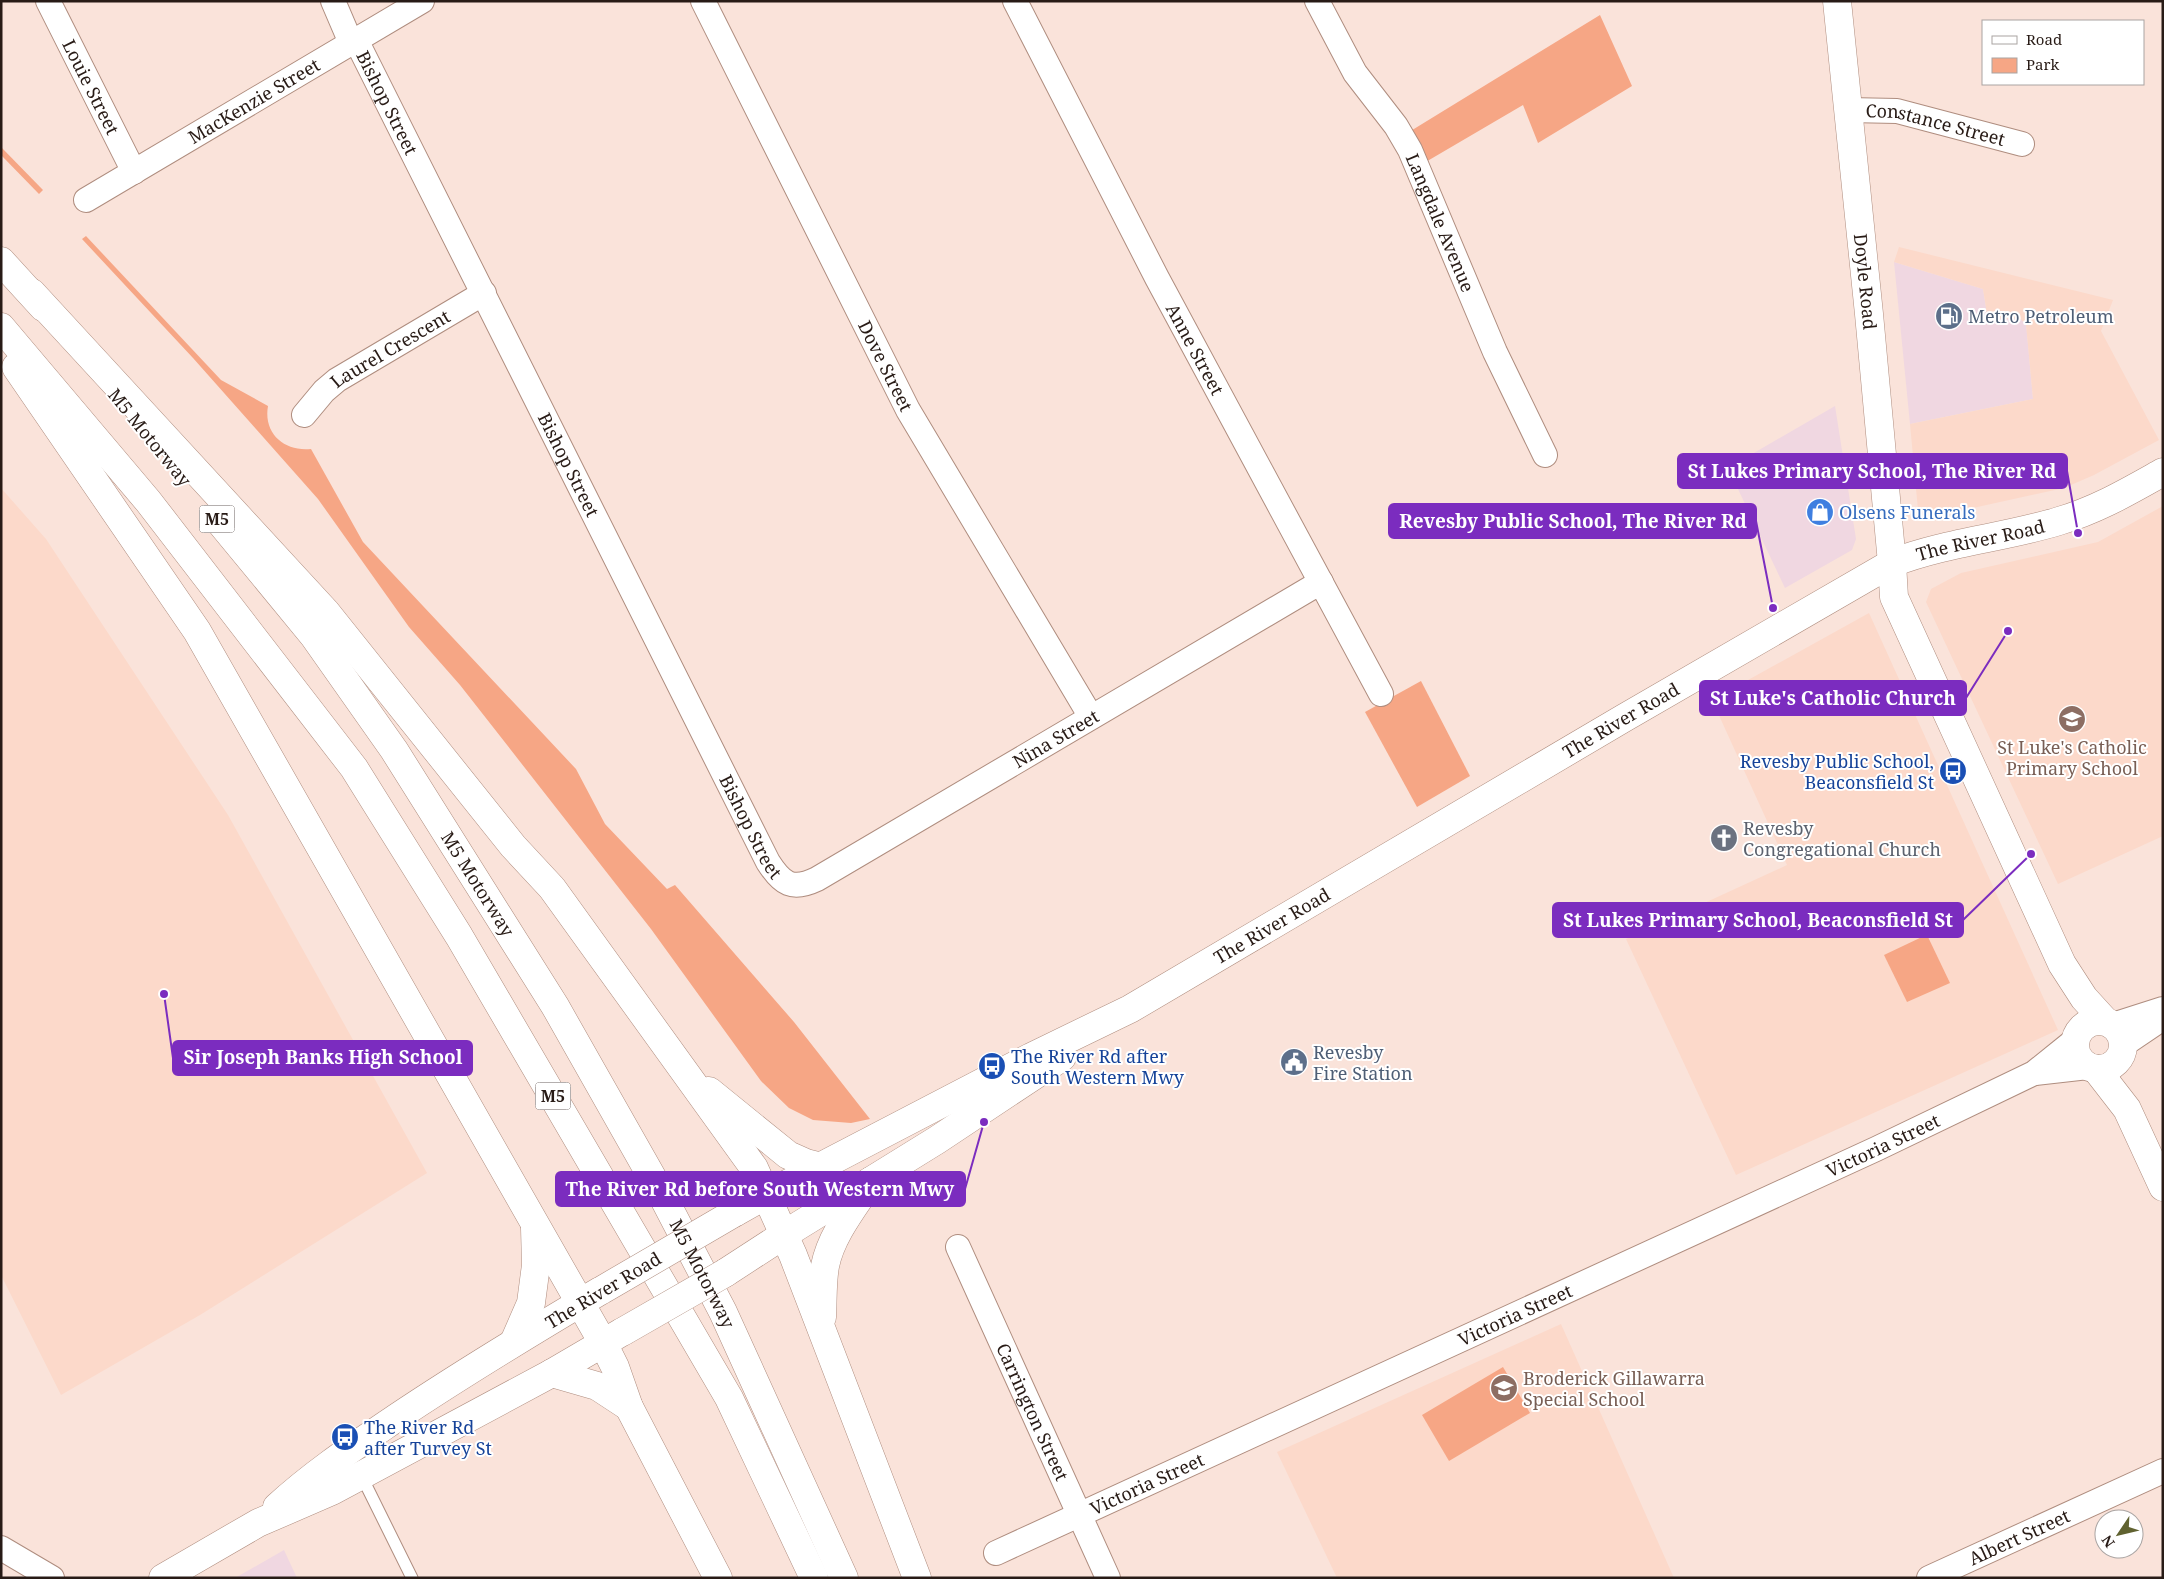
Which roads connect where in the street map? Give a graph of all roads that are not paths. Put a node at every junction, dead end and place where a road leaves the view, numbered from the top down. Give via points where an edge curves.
1 (48, 1) edge
2 (333, 1) edge
3 (422, 1) edge
4 (703, 1) edge
5 (1016, 1) edge
6 (1317, 1) edge
7 (1837, 1) edge
8 (354, 42) junction
9 (1848, 110) junction
10 (2022, 144) dead end
11 (134, 172) junction
12 (86, 200) dead end
13 (1, 261) edge
14 (32, 293) junction
15 (484, 293) junction
16 (1, 327) edge
17 (1, 345) edge
18 (304, 414) dead end
19 (1545, 455) dead end
20 (2163, 472) edge
21 (1892, 564) junction
22 (1321, 582) junction
23 (1381, 694) dead end
24 (1091, 717) junction
25 (788, 884) joint
26 (2062, 964) junction
27 (1130, 1009) junction
28 (2163, 1009) edge
29 (2163, 1018) edge
30 (2076, 1036) junction
31 (2107, 1048) junction
32 (684, 1072) junction
33 (2034, 1073) junction
34 (822, 1167) junction
35 (871, 1181) junction
36 (2163, 1187) edge
37 (768, 1194) junction
38 (535, 1222) junction
39 (785, 1234) junction
40 (958, 1247) dead end
41 (591, 1297) junction
42 (822, 1327) junction
43 (613, 1337) junction
44 (514, 1342) junction
45 (552, 1373) junction
46 (629, 1407) junction
47 (2163, 1471) edge
48 (361, 1476) junction
49 (1079, 1515) junction
50 (258, 1523) junction
51 (5, 1551) edge
52 (996, 1553) dead end
53 (31, 1578) edge
54 (52, 1578) edge
55 (163, 1578) edge
56 (412, 1578) edge
57 (718, 1578) edge
58 (814, 1578) edge
59 (844, 1578) edge
60 (917, 1578) edge
61 (1108, 1578) edge
62 (1929, 1578) edge

1 - 11 street, Louie Street
2 - 8 street, Bishop Street
3 - 8 street, MacKenzie Street
4 - 24 street, Dove Street via 908,410
5 - 22 street, Anne Street via 1157,278
6 - 19 street, Langdale Avenue via 1356,73 1407,144 1495,352
7 - 9 main road, Doyle Road
8 - 11 street, MacKenzie Street
8 - 15 street, Bishop Street
9 - 10 street, Constance Street via 1897,111
9 - 21 main road, Doyle Road
11 - 12 street, MacKenzie Street
13 - 14 main road, M5 Motorway / M5
14 - 32 main road via 326,612 513,846 552,888
14 - 59 main road, M5 Motorway / M5 via 313,636 394,750 471,870 555,1006 723,1312
15 - 18 street, Laurel Crescent via 337,380
15 - 25 street, Bishop Street via 768,862
16 - 58 main road, M5 Motorway / M5 via 148,501 354,768 459,936 729,1398
17 - 38 main road via 197,631
20 - 21 main road, The River Road via 2074,517 1930,550
21 - 26 main road, Doyle Road via 1894,597
21 - 27 main road, The River Road
22 - 23 street, Anne Street
22 - 24 street, Nina Street
24 - 25 street, Nina Street via 817,879 806,884
26 - 30 main road
26 - 31 main road via 2084,998
27 - 34 main road, The River Road
27 - 35 main road, The River Road via 1035,1076
28 - 31 street, Victoria Street
29 - 31 street, Victoria Street
30 - 31 main road via 2090,1022
30 - 31 main road via 2077,1056
30 - 33 street, Victoria Street
31 - 33 street, Victoria Street
31 - 36 main road via 2127,1110
32 - 34 main road via 788,1155
32 - 37 main road via 754,1168
33 - 49 street, Victoria Street via 1876,1149
34 - 37 main road, The River Road
35 - 39 main road, The River Road
35 - 42 main road via 828,1253
37 - 39 main road
37 - 41 main road, The River Road, bridge
38 - 41 main road
38 - 44 main road via 536,1265 531,1303
39 - 42 main road
39 - 43 main road, The River Road, bridge
40 - 49 street, Carrington Street
41 - 43 main road
41 - 44 main road, The River Road
42 - 60 main road
43 - 45 main road, The River Road
43 - 46 main road via 614,1367
44 - 50 main road, The River Road via 346,1451
45 - 46 main road via 597,1386
45 - 48 main road, The River Road
46 - 57 main road
47 - 62 street, Albert Street
48 - 50 main road, The River Road
48 - 56 lane
49 - 52 street, Victoria Street
49 - 61 street, Carrington Street
50 - 55 main road, The River Road
51 - 53 street
51 - 54 street

